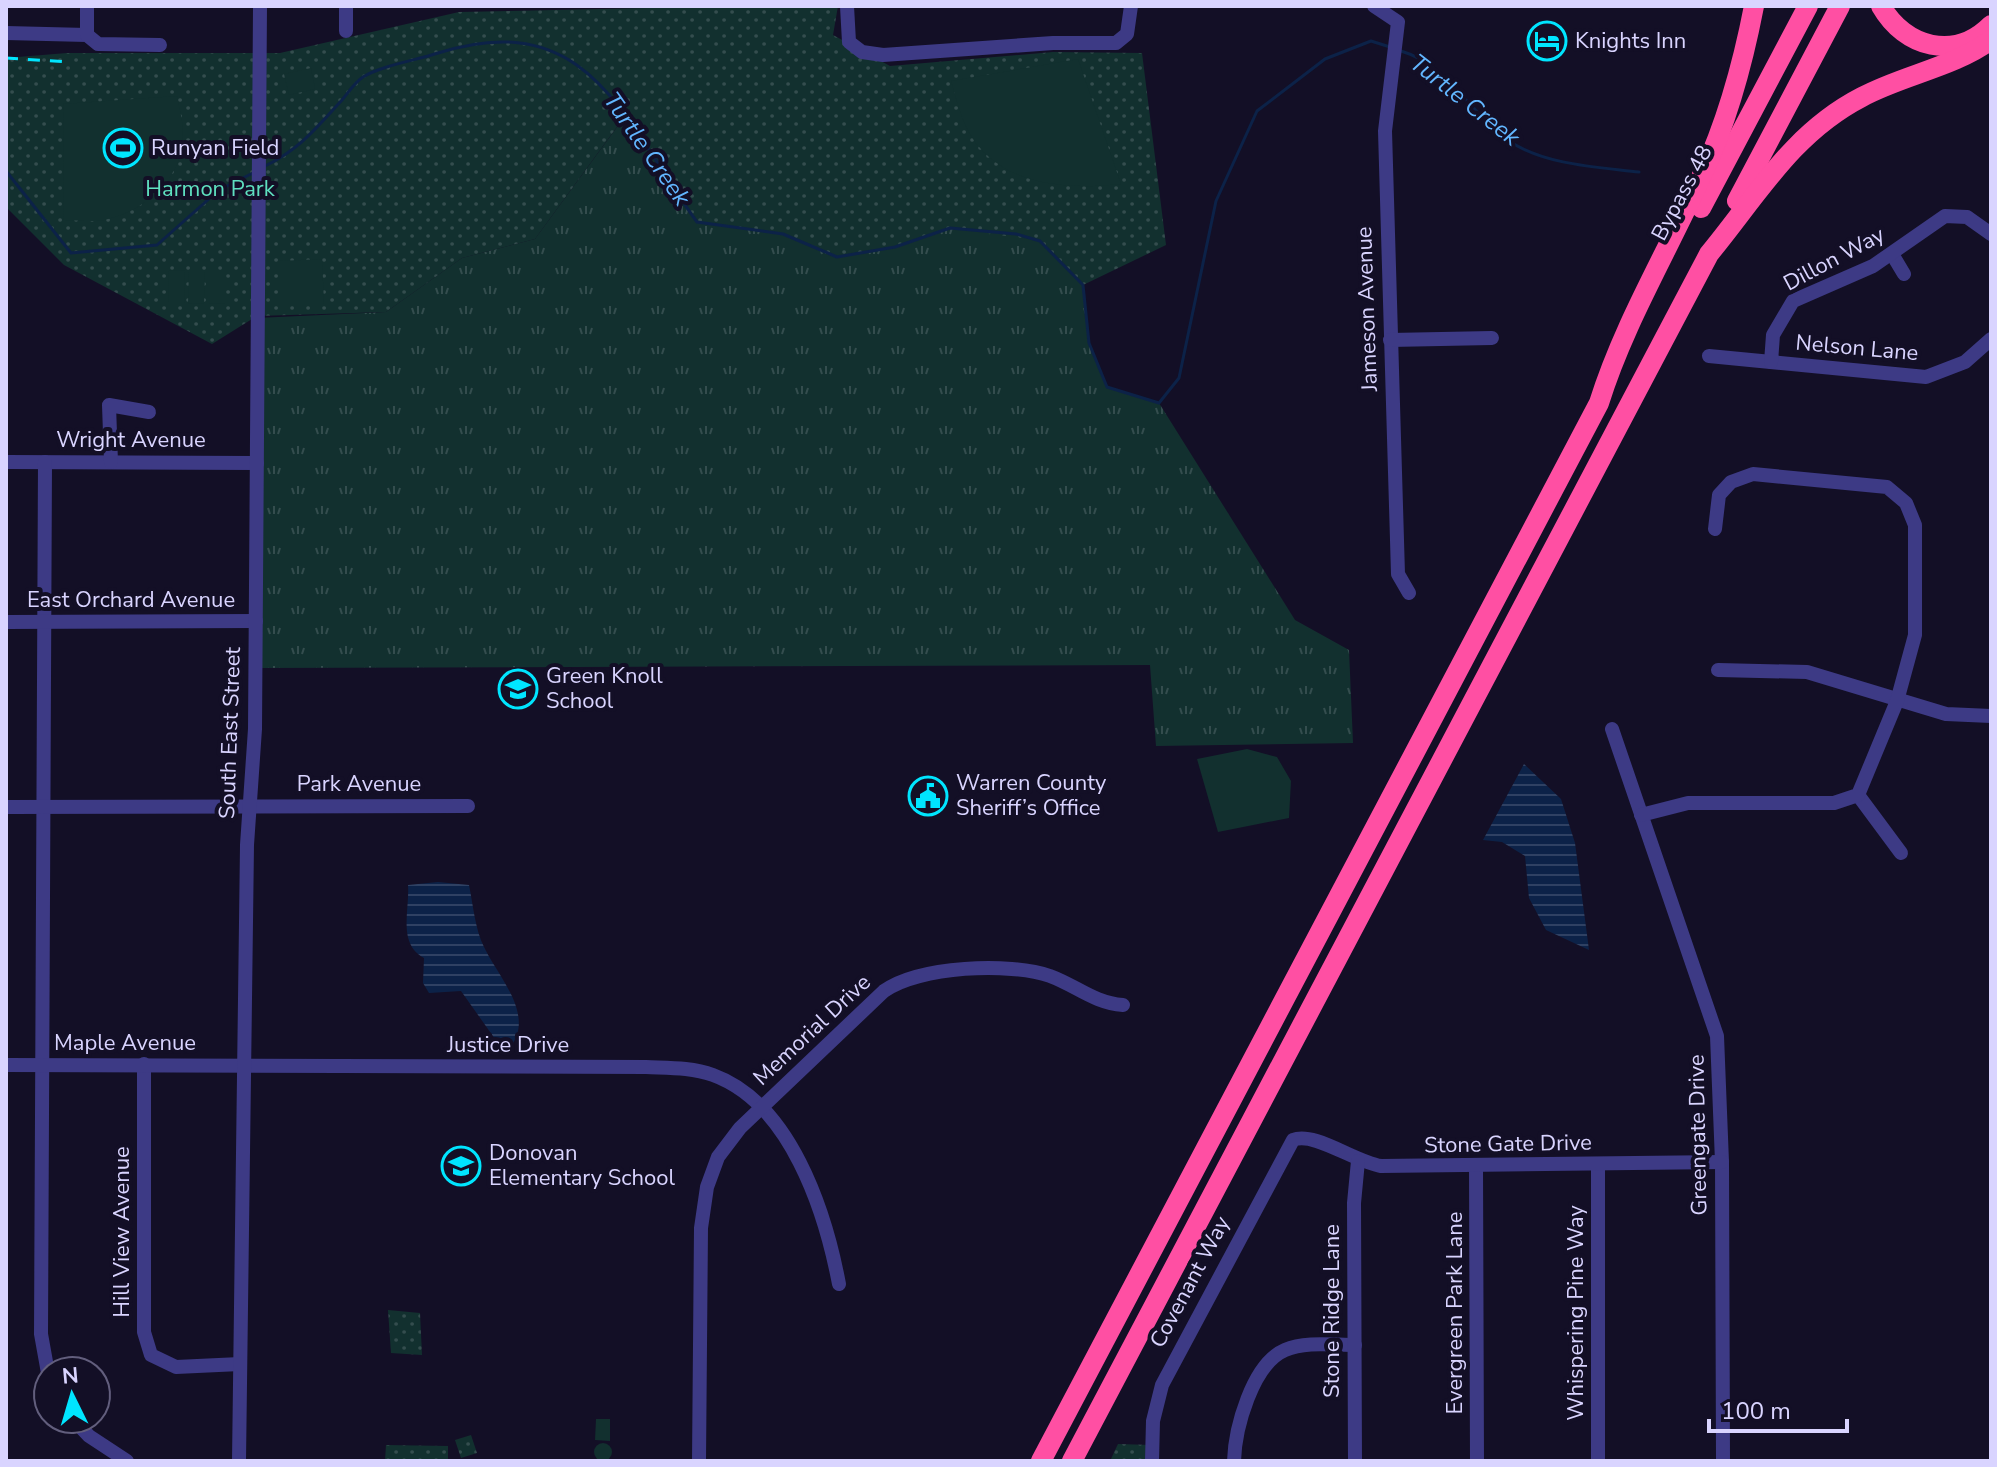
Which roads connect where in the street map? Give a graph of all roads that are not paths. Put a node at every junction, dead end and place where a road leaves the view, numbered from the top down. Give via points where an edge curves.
1 (87, 6) edge
2 (260, 6) edge
3 (346, 6) edge
4 (847, 6) edge
5 (1131, 6) edge
6 (1374, 6) edge
7 (1754, 6) edge
8 (1808, 6) edge
9 (1840, 6) edge
10 (1881, 6) edge
11 (1991, 25) edge
12 (346, 31) dead end
13 (6, 33) edge
14 (87, 35) junction
15 (1991, 40) edge
16 (160, 45) dead end
17 (1991, 234) edge
18 (1709, 254) junction
19 (1892, 254) junction
20 (1904, 274) dead end
21 (1492, 338) dead end
22 (1991, 339) edge
23 (1390, 340) junction
24 (1709, 356) dead end
25 (1771, 362) junction
26 (1599, 403) junction
27 (149, 412) dead end
28 (6, 462) edge
29 (45, 462) junction
30 (111, 462) junction
31 (257, 463) junction
32 (1715, 529) dead end
33 (1409, 593) dead end
34 (256, 621) junction
35 (6, 622) edge
36 (43, 622) junction
37 (1718, 670) dead end
38 (1897, 701) junction
39 (1991, 716) edge
40 (1612, 729) dead end
41 (1858, 795) junction
42 (251, 806) junction
43 (468, 806) dead end
44 (6, 807) edge
45 (44, 807) junction
46 (1641, 815) junction
47 (1901, 853) dead end
48 (1123, 1005) dead end
49 (144, 1064) junction
50 (6, 1065) edge
51 (43, 1065) junction
52 (244, 1066) junction
53 (761, 1108) junction
54 (1300, 1138) joint
55 (1358, 1161) junction
56 (1722, 1162) junction
57 (1598, 1165) junction
58 (1476, 1166) junction
59 (839, 1284) dead end
60 (1355, 1345) junction
61 (45, 1355) edge
62 (240, 1364) junction
63 (88, 1435) edge
64 (127, 1461) edge
65 (239, 1461) edge
66 (699, 1461) edge
67 (1041, 1461) edge
68 (1072, 1461) edge
69 (1152, 1461) edge
70 (1234, 1461) edge
71 (1355, 1461) edge
72 (1477, 1461) edge
73 (1598, 1461) edge
74 (1723, 1461) edge

1 - 14 street
2 - 31 street, South East Street
3 - 12 street
4 - 5 street via 847,35 855,47 883,55 1053,43 1108,45 1127,34
6 - 23 street, Jameson Avenue via 1398,22 1385,131
7 - 26 highway via 1710,157 1614,356
8 - 26 highway, Bypass 48
9 - 18 highway
10 - 11 highway via 1899,31 1930,45 1961,44
13 - 14 street
14 - 16 street via 98,44
15 - 18 highway via 1888,84 1824,120 1778,162
17 - 19 street, Dillon Way via 1967,217 1945,216
18 - 68 highway
19 - 20 street
19 - 25 street, Dillon Way via 1793,301 1773,335
21 - 23 street
22 - 25 street, Nelson Lane via 1965,362 1926,377
23 - 33 street, Jameson Avenue via 1398,574
24 - 25 street, Nelson Lane
26 - 67 highway
27 - 30 street via 109,405
28 - 29 street, Wright Avenue
29 - 30 street, Wright Avenue
29 - 36 street
30 - 31 street, Wright Avenue
31 - 34 street, South East Street
32 - 38 street via 1719,495 1731,482 1753,474 1887,487 1906,503 1915,525 1915,635
34 - 36 street, East Orchard Avenue
34 - 42 street, South East Street
35 - 36 street, East Orchard Avenue
36 - 45 street
37 - 38 street via 1807,672
38 - 39 street via 1946,714
38 - 41 street
40 - 46 street, Greengate Drive
41 - 46 street via 1834,803 1688,803
41 - 47 street
42 - 43 street, Park Avenue
42 - 45 street, Park Avenue
42 - 52 street, South East Street
44 - 45 street, Park Avenue
45 - 51 street
46 - 56 street, Greengate Drive via 1717,1036
48 - 53 street, Memorial Drive via 1089,998 1040,973 921,973 884,991
49 - 51 street, Maple Avenue
49 - 52 street, Maple Avenue
49 - 62 street, Hill View Avenue via 144,1332 151,1355 176,1367
50 - 51 street, Maple Avenue
51 - 61 street
52 - 53 street, Justice Drive via 681,1068 728,1082
52 - 62 street, South East Street
53 - 59 street, Justice Drive via 803,1174
53 - 66 street via 718,1157 707,1187 701,1228
54 - 55 street, Stone Gate Drive
54 - 69 street, Covenant Way via 1287,1147 1167,1373 1155,1404
55 - 58 street, Stone Gate Drive via 1381,1166
55 - 60 street, Stone Ridge Lane
56 - 57 street, Stone Gate Drive
56 - 74 street, Greengate Drive
57 - 58 street, Stone Gate Drive
57 - 73 street, Whispering Pine Way
58 - 72 street, Evergreen Park Lane
60 - 70 street via 1292,1347 1269,1362 1240,1417
60 - 71 street, Stone Ridge Lane
62 - 65 street, South East Street
63 - 64 street

